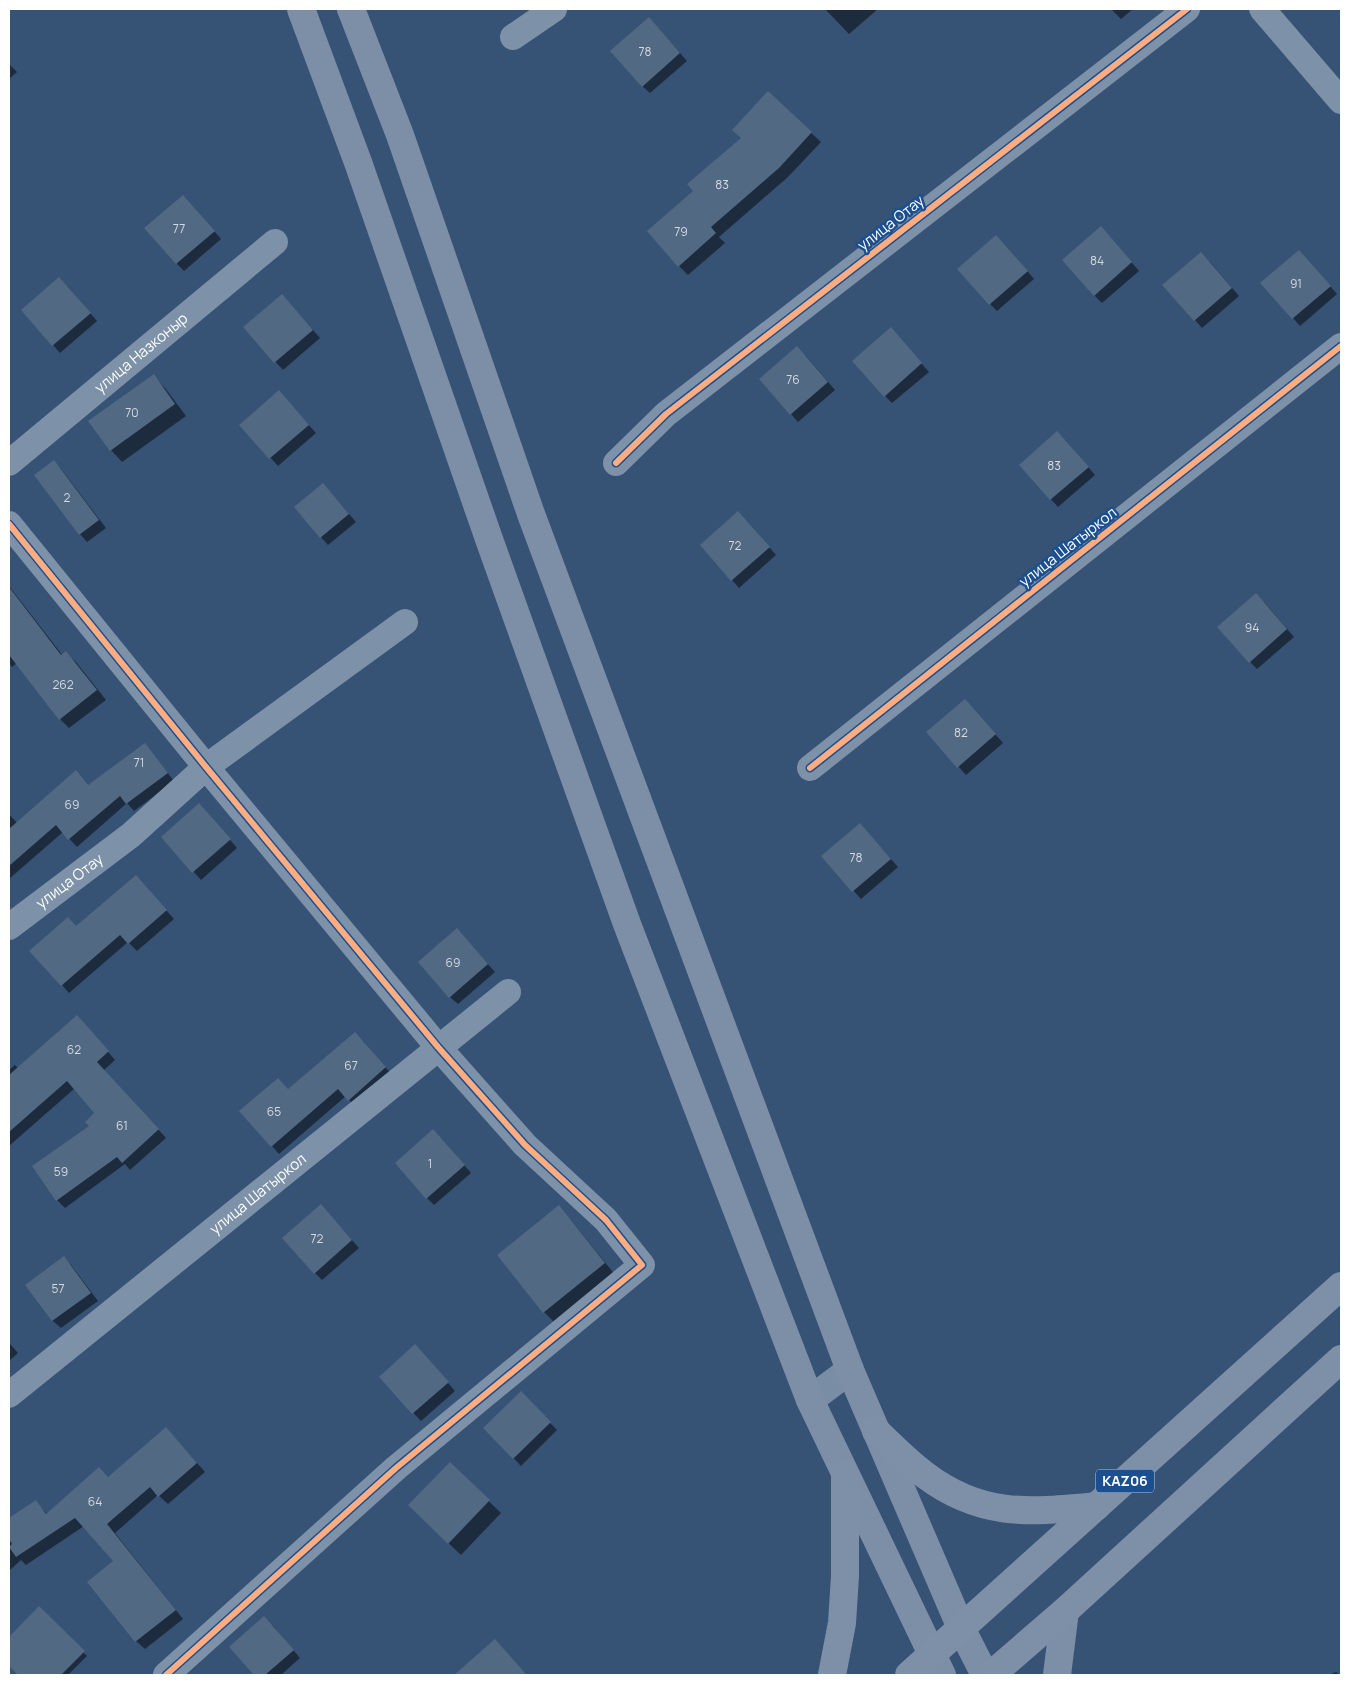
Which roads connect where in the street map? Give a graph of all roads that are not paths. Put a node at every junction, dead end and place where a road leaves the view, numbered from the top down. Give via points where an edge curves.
1 (300, 9) edge
2 (351, 9) edge
3 (554, 9) edge
4 (1187, 9) edge
5 (1262, 9) edge
6 (512, 37) dead end
7 (1341, 101) edge
8 (275, 242) dead end
9 (1341, 346) edge
10 (9, 463) edge
11 (616, 463) dead end
12 (9, 524) edge
13 (405, 622) dead end
14 (206, 768) junction
15 (810, 768) dead end
16 (9, 928) edge
17 (508, 992) dead end
18 (438, 1047) junction
19 (1341, 1286) edge
20 (1341, 1359) edge
21 (850, 1370) junction
22 (9, 1395) edge
23 (810, 1400) junction
24 (876, 1431) junction
25 (845, 1474) junction
26 (1097, 1506) junction
27 (1065, 1611) junction
28 (962, 1628) junction
29 (938, 1664) edge
30 (166, 1675) edge
31 (832, 1675) edge
32 (909, 1675) edge
33 (985, 1675) edge
34 (991, 1675) edge
35 (1057, 1675) edge

1 - 23 main road via 360,164 490,542 627,924
2 - 21 main road via 400,135 531,514
3 - 6 street
4 - 11 street, улица Отау via 666,414
5 - 7 street
8 - 10 street, улица Назконыр
9 - 15 street, улица Шатыркол
12 - 14 street
13 - 14 street, улица Отау
14 - 16 street, улица Отау via 131,835
14 - 18 street
17 - 18 street, улица Шатыркол
18 - 22 street, улица Шатыркол
18 - 30 street via 525,1145 606,1220 642,1265 396,1468
19 - 26 highway, KАZ06
20 - 27 highway
21 - 23 main road
21 - 24 main road
23 - 25 main road
24 - 26 highway via 924,1474 967,1500 1015,1511
24 - 28 main road
25 - 29 main road
25 - 31 highway via 842,1623
26 - 28 highway, KАZ06
27 - 34 highway
27 - 35 main road
28 - 29 highway, KАZ06
28 - 33 main road
29 - 32 highway, KАZ06

